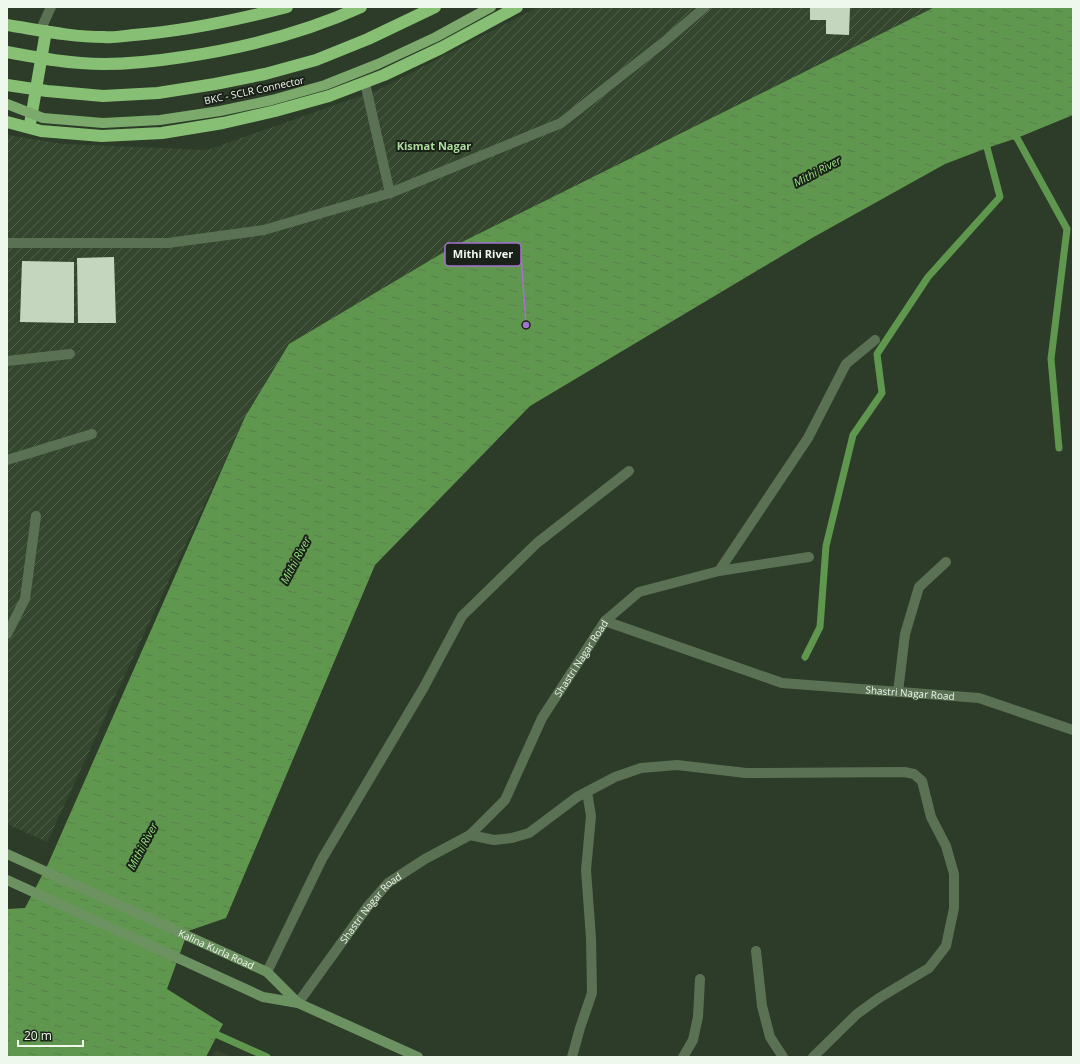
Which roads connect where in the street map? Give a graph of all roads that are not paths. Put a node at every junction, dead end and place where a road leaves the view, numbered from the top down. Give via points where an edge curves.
1 (51, 7) edge
2 (287, 7) edge
3 (361, 7) edge
4 (435, 7) edge
5 (491, 7) edge
6 (517, 7) edge
7 (705, 7) edge
8 (7, 25) edge
9 (43, 31) junction
10 (7, 52) edge
11 (365, 83) junction
12 (7, 85) edge
13 (7, 104) edge
14 (7, 122) edge
15 (29, 128) junction
16 (390, 193) junction
17 (7, 243) edge
18 (875, 340) dead end
19 (70, 354) dead end
20 (7, 362) edge
21 (92, 434) dead end
22 (7, 460) edge
23 (629, 470) dead end
24 (36, 516) dead end
25 (808, 557) dead end
26 (946, 562) dead end
27 (719, 571) junction
28 (605, 621) junction
29 (7, 634) edge
30 (898, 692) junction
31 (1073, 730) edge
32 (587, 792) junction
33 (470, 835) junction
34 (7, 854) edge
35 (7, 880) edge
36 (756, 951) dead end
37 (267, 972) junction
38 (700, 979) dead end
39 (298, 1004) junction
40 (418, 1057) edge
41 (572, 1057) edge
42 (683, 1057) edge
43 (783, 1057) edge
44 (812, 1057) edge

1 - 9 street
2 - 9 highway via 250,17 154,34 104,37
3 - 10 highway, bridge via 306,30 257,43 156,61 104,64
4 - 12 highway, bridge via 316,60 215,84 158,93 103,96
5 - 13 main road, BKC - SCLR Connector, bridge via 436,37 325,85 220,111 160,120 102,123 44,118
6 - 11 highway via 441,48
7 - 16 street via 561,123
8 - 9 highway
9 - 15 highway
11 - 15 highway via 275,111 162,133 102,136
11 - 16 street
14 - 15 highway
16 - 17 street via 264,230 168,243
18 - 27 street via 846,364 808,438
19 - 20 street
21 - 22 street
23 - 37 street via 537,542 462,616 424,687 322,859
24 - 29 street via 25,599
25 - 27 street
26 - 30 street via 920,587 905,634
27 - 28 street via 639,592
28 - 30 street, Shastri Nagar Road via 782,683
28 - 33 street, Shastri Nagar Road via 542,718 505,800
30 - 31 street, Shastri Nagar Road via 980,698
32 - 33 street via 528,833 494,840
32 - 41 street via 591,816 586,870 592,993
32 - 44 street via 615,777 641,768 677,765 746,773 904,772 914,774 922,782 931,817 946,846 954,874 954,908 946,946 929,968 857,1014
33 - 39 street, Shastri Nagar Road via 425,859 388,883 368,906
34 - 37 street, Kalina Kurla Road
35 - 39 street via 263,997
36 - 43 street via 762,1006 770,1037
37 - 39 street, Kalina Kurla Road
38 - 42 street via 698,1016 693,1040
39 - 40 street, Kalina Kurla Road

